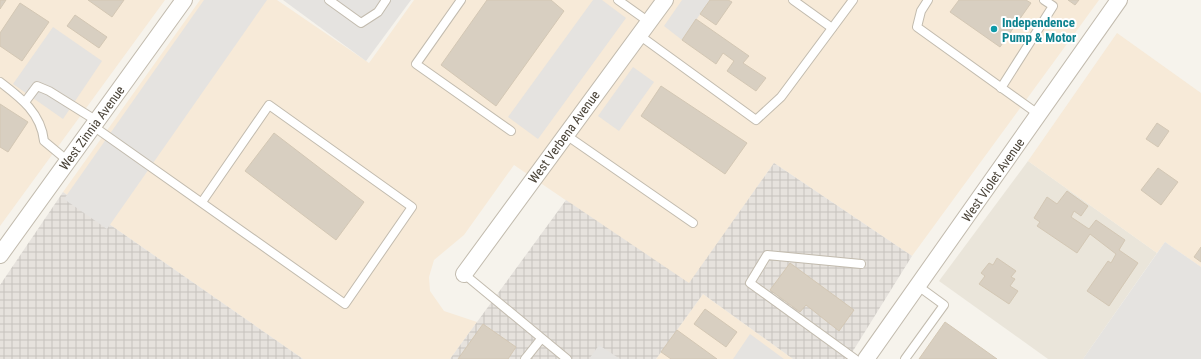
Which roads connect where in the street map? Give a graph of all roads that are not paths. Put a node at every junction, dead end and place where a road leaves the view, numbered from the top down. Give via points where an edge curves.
1 (184, 0) edge
2 (329, 0) edge
3 (386, 0) edge
4 (461, 0) edge
5 (618, 0) edge
6 (665, 0) edge
7 (793, 0) edge
8 (853, 0) edge
9 (928, 0) edge
10 (1044, 0) edge
11 (1119, 0) edge
12 (649, 22) junction
13 (832, 28) junction
14 (639, 35) junction
15 (0, 82) edge
16 (1001, 88) junction
17 (25, 102) junction
18 (1038, 114) junction
19 (95, 124) junction
20 (511, 132) dead end
21 (566, 135) junction
22 (68, 161) junction
23 (202, 202) junction
24 (694, 223) dead end
25 (0, 255) edge
26 (861, 264) dead end
27 (464, 274) joint
28 (918, 286) junction
29 (541, 339) junction
30 (525, 359) edge
31 (567, 359) edge
32 (855, 359) edge
33 (866, 359) edge
34 (905, 359) edge

1 - 19 street, West Zinnia Avenue
2 - 3 lane via 361,23 378,12
4 - 20 lane via 416,64
5 - 12 lane
6 - 12 street, West Verbena Avenue
7 - 13 lane
8 - 13 lane
9 - 16 lane via 921,11 917,27
10 - 16 lane via 1053,6
11 - 18 street, West Violet Avenue
12 - 14 street, West Verbena Avenue
13 - 14 lane via 781,97 756,120
14 - 21 street, West Verbena Avenue
15 - 17 lane
16 - 18 lane
17 - 19 lane via 37,86 49,91
17 - 22 lane via 43,126 44,141
18 - 28 street, West Violet Avenue
19 - 22 street, West Zinnia Avenue
19 - 23 lane
21 - 24 lane
21 - 27 street, West Verbena Avenue
22 - 25 street, West Zinnia Avenue
23 - 23 lane via 345,304 412,208 269,105
26 - 32 lane via 767,255 750,283
27 - 29 lane
28 - 33 street, West Violet Avenue
28 - 34 lane via 944,305
29 - 30 lane
29 - 31 lane

